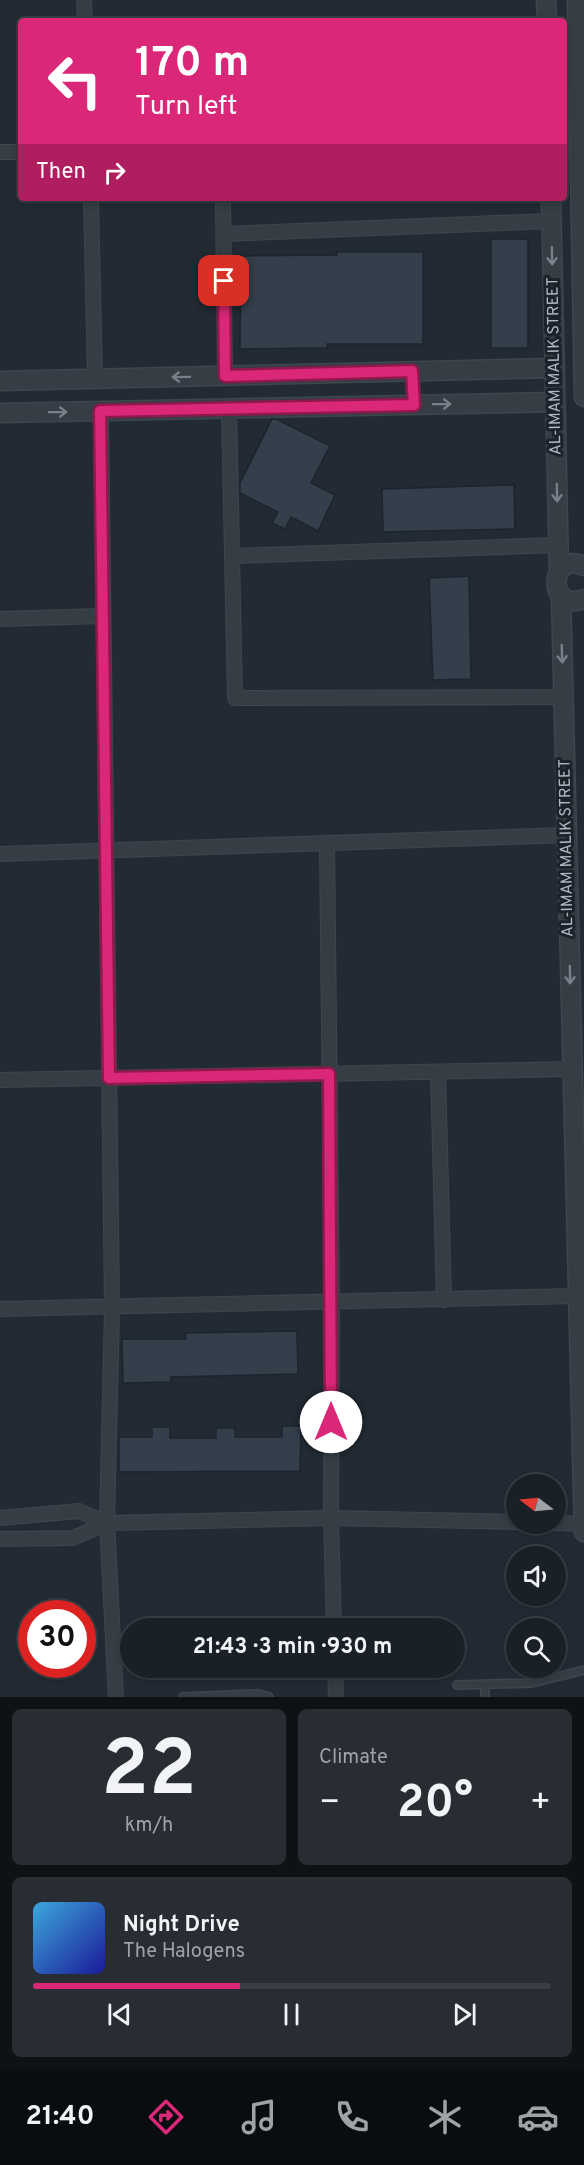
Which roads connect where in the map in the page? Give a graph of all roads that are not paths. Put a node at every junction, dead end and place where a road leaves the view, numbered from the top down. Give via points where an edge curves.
1 (84, 0) edge
2 (546, 0) edge
3 (577, 0) edge
4 (85, 18) edge
5 (547, 18) edge
6 (581, 56) edge
7 (0, 152) edge
8 (18, 152) edge
9 (91, 201) edge
10 (223, 201) edge
11 (551, 201) edge
12 (551, 221) junction
13 (223, 234) junction
14 (555, 368) junction
15 (412, 371) junction
16 (225, 376) junction
17 (95, 379) junction
18 (0, 381) edge
19 (584, 397) edge
20 (555, 402) junction
21 (414, 405) junction
22 (230, 409) junction
23 (100, 411) junction
24 (0, 413) edge
25 (558, 545) junction
26 (232, 556) junction
27 (584, 566) edge
28 (559, 571) junction
29 (561, 595) junction
30 (584, 600) edge
31 (103, 616) junction
32 (0, 620) edge
33 (563, 697) junction
34 (567, 835) junction
35 (327, 843) junction
36 (106, 851) junction
37 (0, 854) edge
38 (573, 1069) junction
39 (438, 1072) junction
40 (329, 1074) junction
41 (109, 1078) junction
42 (0, 1080) edge
43 (580, 1184) edge
44 (578, 1296) junction
45 (444, 1300) junction
46 (332, 1303) junction
47 (112, 1308) junction
48 (0, 1309) edge
49 (0, 1518) edge
50 (331, 1518) junction
51 (506, 1522) edge
52 (107, 1523) junction
53 (566, 1523) edge
54 (584, 1524) edge
55 (584, 1532) edge
56 (0, 1539) edge
57 (334, 1618) edge
58 (584, 1670) edge
59 (335, 1678) edge
60 (457, 1685) dead end
61 (485, 1685) junction
62 (116, 1697) edge
63 (183, 1697) edge
64 (269, 1697) edge
65 (336, 1697) edge
66 (485, 1697) edge

1 - 4 street
2 - 5 street
3 - 6 street, AL-IMAM MALIK STREET
6 - 19 street, AL-IMAM MALIK STREET
7 - 8 street
9 - 17 street
10 - 13 street
11 - 12 street, AL-IMAM MALIK STREET
12 - 13 street
12 -> 14 street, AL-IMAM MALIK STREET
13 - 16 street
14 - 15 street
14 - 20 street, AL-IMAM MALIK STREET
15 - 16 street
15 - 21 street
16 -> 17 street
17 - 18 street
21 -> 20 street
20 -> 25 street, AL-IMAM MALIK STREET
21 - 22 street
22 - 23 street
22 - 26 street
24 -> 23 street
23 - 31 street
25 - 26 street
25 - 28 street, AL-IMAM MALIK STREET
26 - 33 street via 235,698
27 - 28 street via 570,564
28 - 29 street, AL-IMAM MALIK STREET via 556,583
29 - 30 street via 572,601
29 -> 33 street, AL-IMAM MALIK STREET
31 - 32 street
31 - 36 street
33 - 34 street, AL-IMAM MALIK STREET
34 - 35 street
34 -> 38 street, AL-IMAM MALIK STREET
35 - 36 street
35 - 40 street
36 - 37 street
36 - 41 street
38 - 39 street
38 - 43 street, AL-IMAM MALIK STREET
39 - 40 street
39 - 45 street
40 - 41 street
40 - 46 street
41 - 42 street
41 - 47 street
43 - 44 street, AL-IMAM MALIK STREET
44 - 45 street
44 - 54 street, AL-IMAM MALIK STREET
45 - 46 street
46 - 47 street
46 - 50 street
47 - 48 street
47 - 52 street
49 - 52 street via 79,1511
50 - 51 street
50 - 52 street
50 - 57 street
52 - 56 street via 73,1538
52 - 62 street
53 - 54 street
54 - 55 street, AL-IMAM MALIK STREET
58 - 61 lane via 532,1683
59 - 65 street
60 - 61 lane
61 - 66 lane
63 - 64 lane

